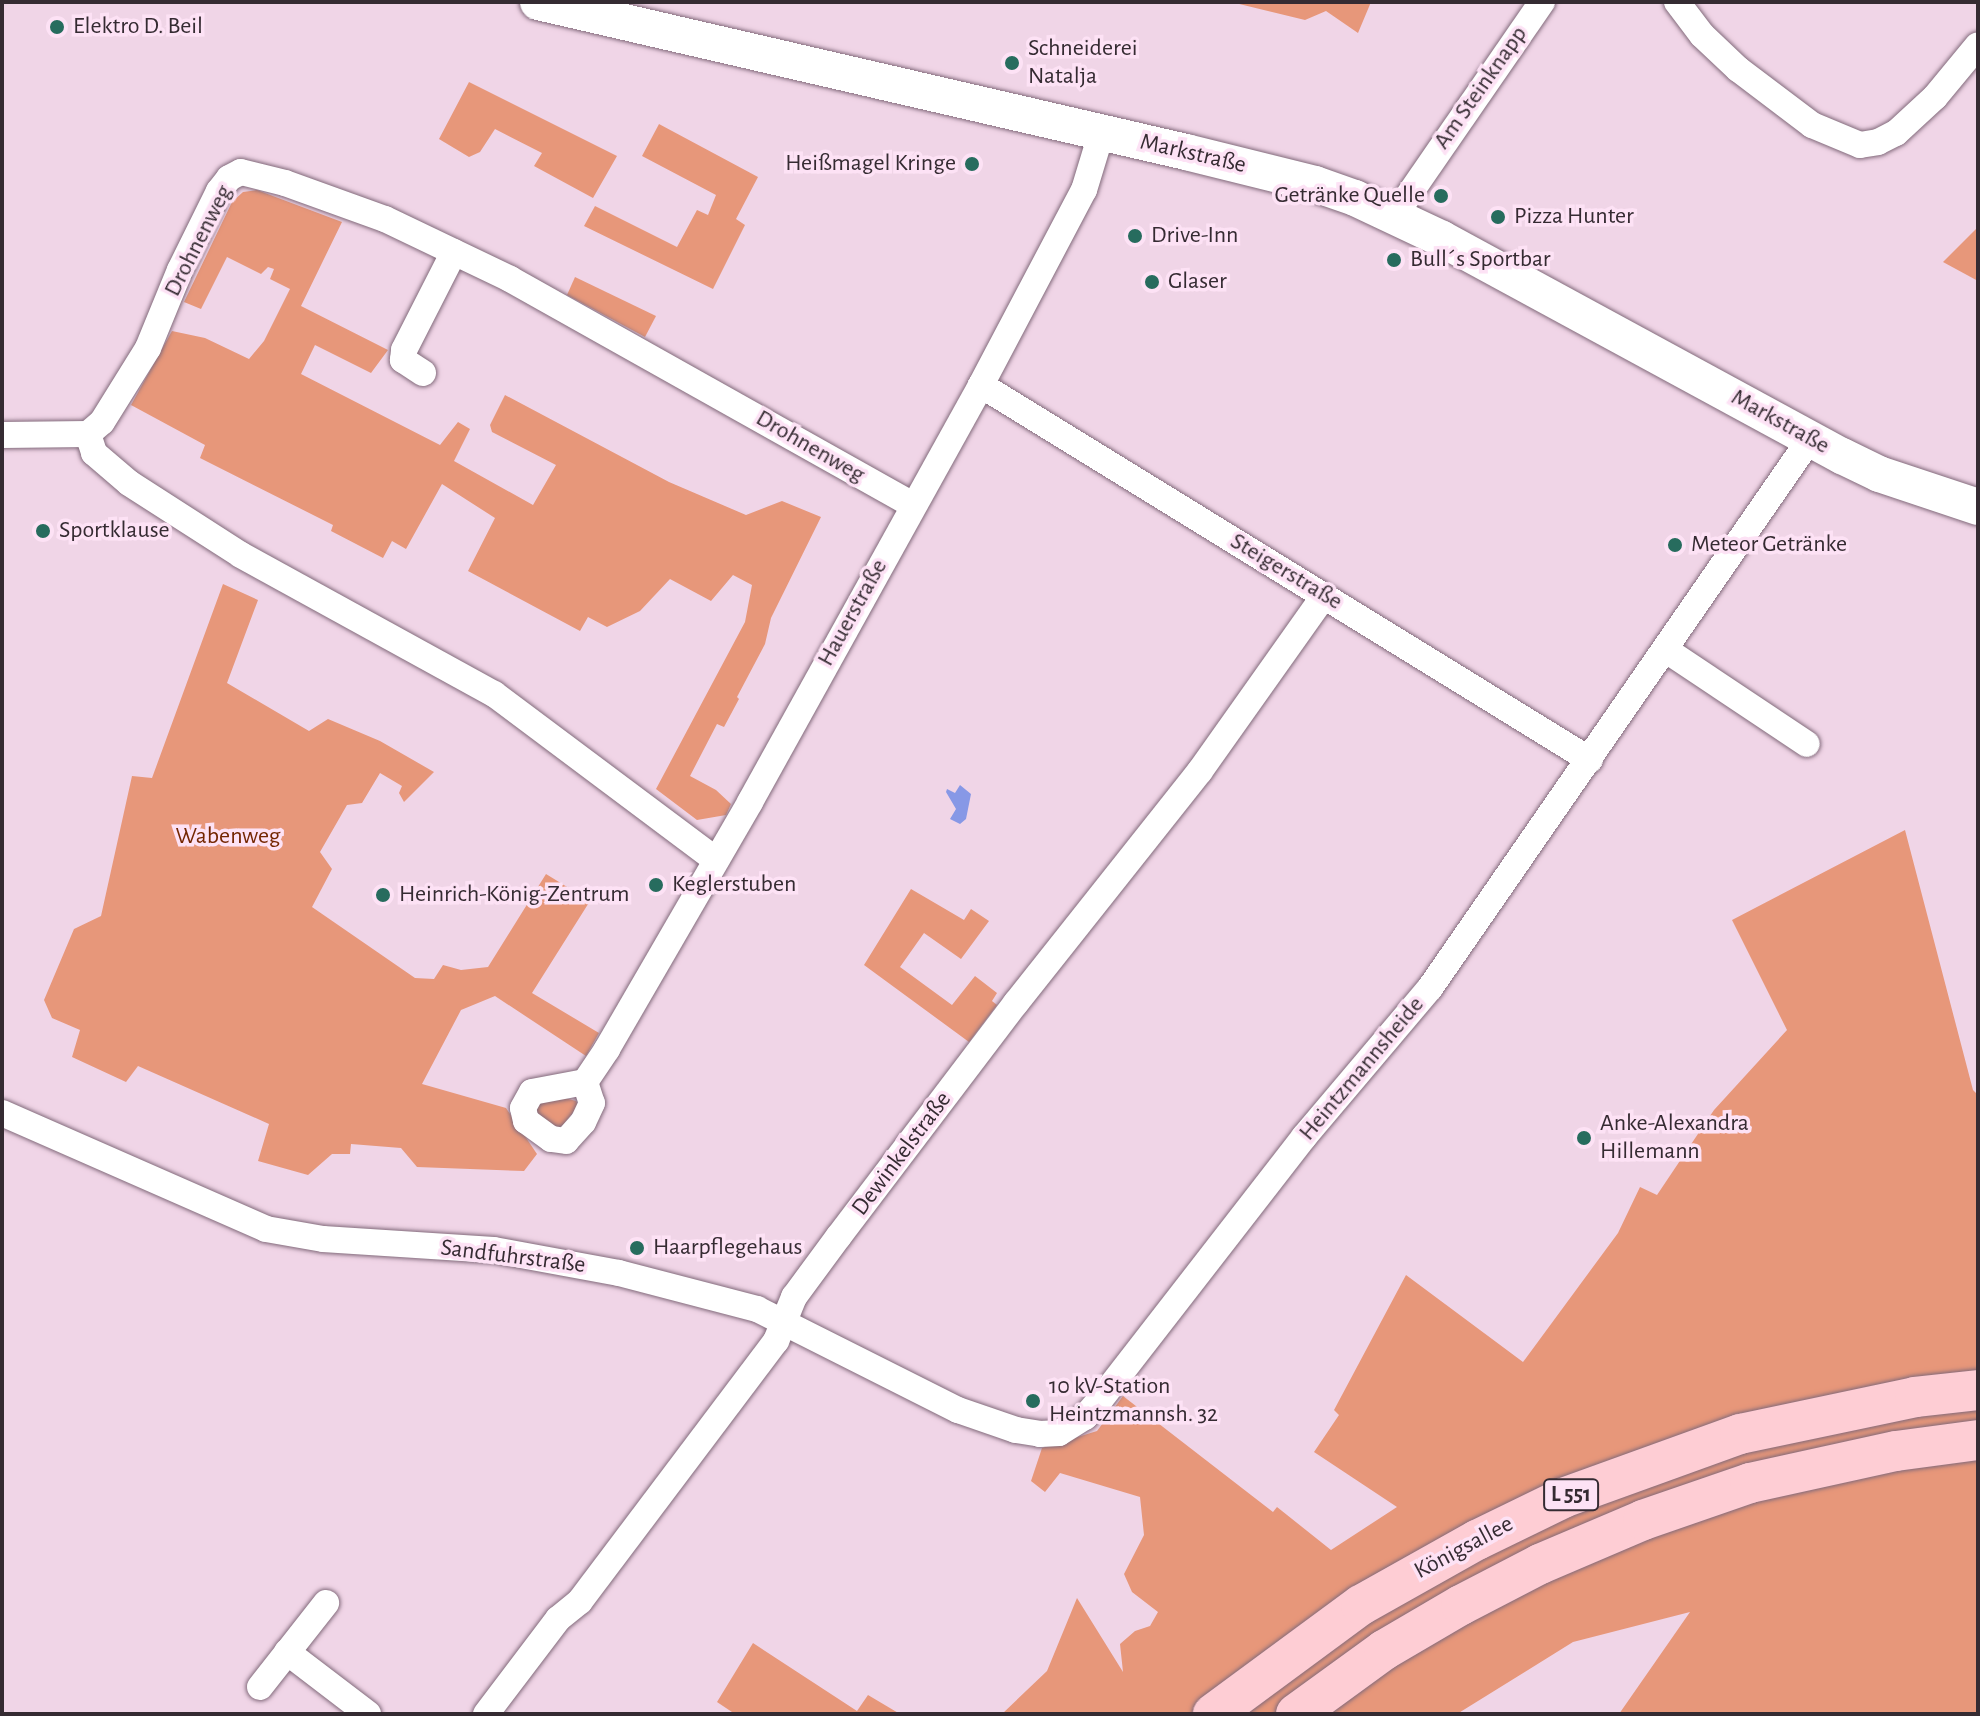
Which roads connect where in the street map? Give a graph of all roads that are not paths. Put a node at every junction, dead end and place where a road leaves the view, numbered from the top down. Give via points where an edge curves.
1 (538, 2) edge
2 (1542, 2) edge
3 (1677, 2) edge
4 (618, 12) edge
5 (1978, 45) edge
6 (1101, 134) junction
7 (1395, 215) junction
8 (454, 252) junction
9 (423, 373) dead end
10 (981, 385) junction
11 (88, 434) junction
12 (2, 435) edge
13 (1810, 439) junction
14 (913, 505) junction
15 (1978, 507) edge
16 (1324, 596) junction
17 (1666, 650) junction
18 (1807, 744) dead end
19 (1590, 760) junction
20 (716, 860) junction
21 (585, 1082) dead end
22 (2, 1113) edge
23 (784, 1322) junction
24 (1978, 1390) edge
25 (1016, 1430) joint
26 (1978, 1440) edge
27 (326, 1603) dead end
28 (287, 1652) junction
29 (260, 1687) dead end
30 (368, 1714) edge
31 (486, 1714) edge
32 (1213, 1714) edge
33 (1296, 1714) edge

1 - 4 main road, Markstraße
2 - 7 street, Am Steinknapp
3 - 5 street via 1738,69 1812,125 1860,145 1896,133
4 - 6 main road, Markstraße
6 - 7 main road, Markstraße via 1315,184
6 - 10 street, Hauerstraße via 1084,190
7 - 13 main road, Markstraße
8 - 9 street via 404,350 403,360
8 - 11 street, Drohnenweg via 351,206 241,172 229,178 209,210 141,362 102,422
8 - 14 street, Drohnenweg via 580,316
10 - 14 street, Hauerstraße
10 - 16 street, Steigerstraße
11 - 12 street
11 - 20 street via 104,464 166,508 494,694
13 - 15 main road, Markstraße via 1879,474
13 - 17 street, Heintzmannsheide
14 - 20 street, Hauerstraße
16 - 19 street, Steigerstraße
16 - 23 street, Dewinkelstraße via 1200,771 841,1233 794,1297
17 - 18 street
17 - 19 street, Heintzmannsheide
19 - 25 street, Heintzmannsheide via 1430,988 1304,1137 1100,1400 1059,1433
20 - 21 street, Hauerstraße
22 - 23 street, Sandfuhrstraße via 266,1229 323,1239 494,1250 583,1265 757,1309
23 - 25 street, Sandfuhrstraße via 958,1410
23 - 31 street, Dewinkelstraße via 776,1341 580,1601 558,1619
24 - 32 main road, Königsallee / L 551 via 1901,1399 1740,1434 1563,1498 1361,1605
26 - 33 main road, Königsallee / L 551 via 1896,1451 1750,1483 1643,1520 1461,1605 1384,1650
27 - 28 street
28 - 29 street
28 - 30 street

